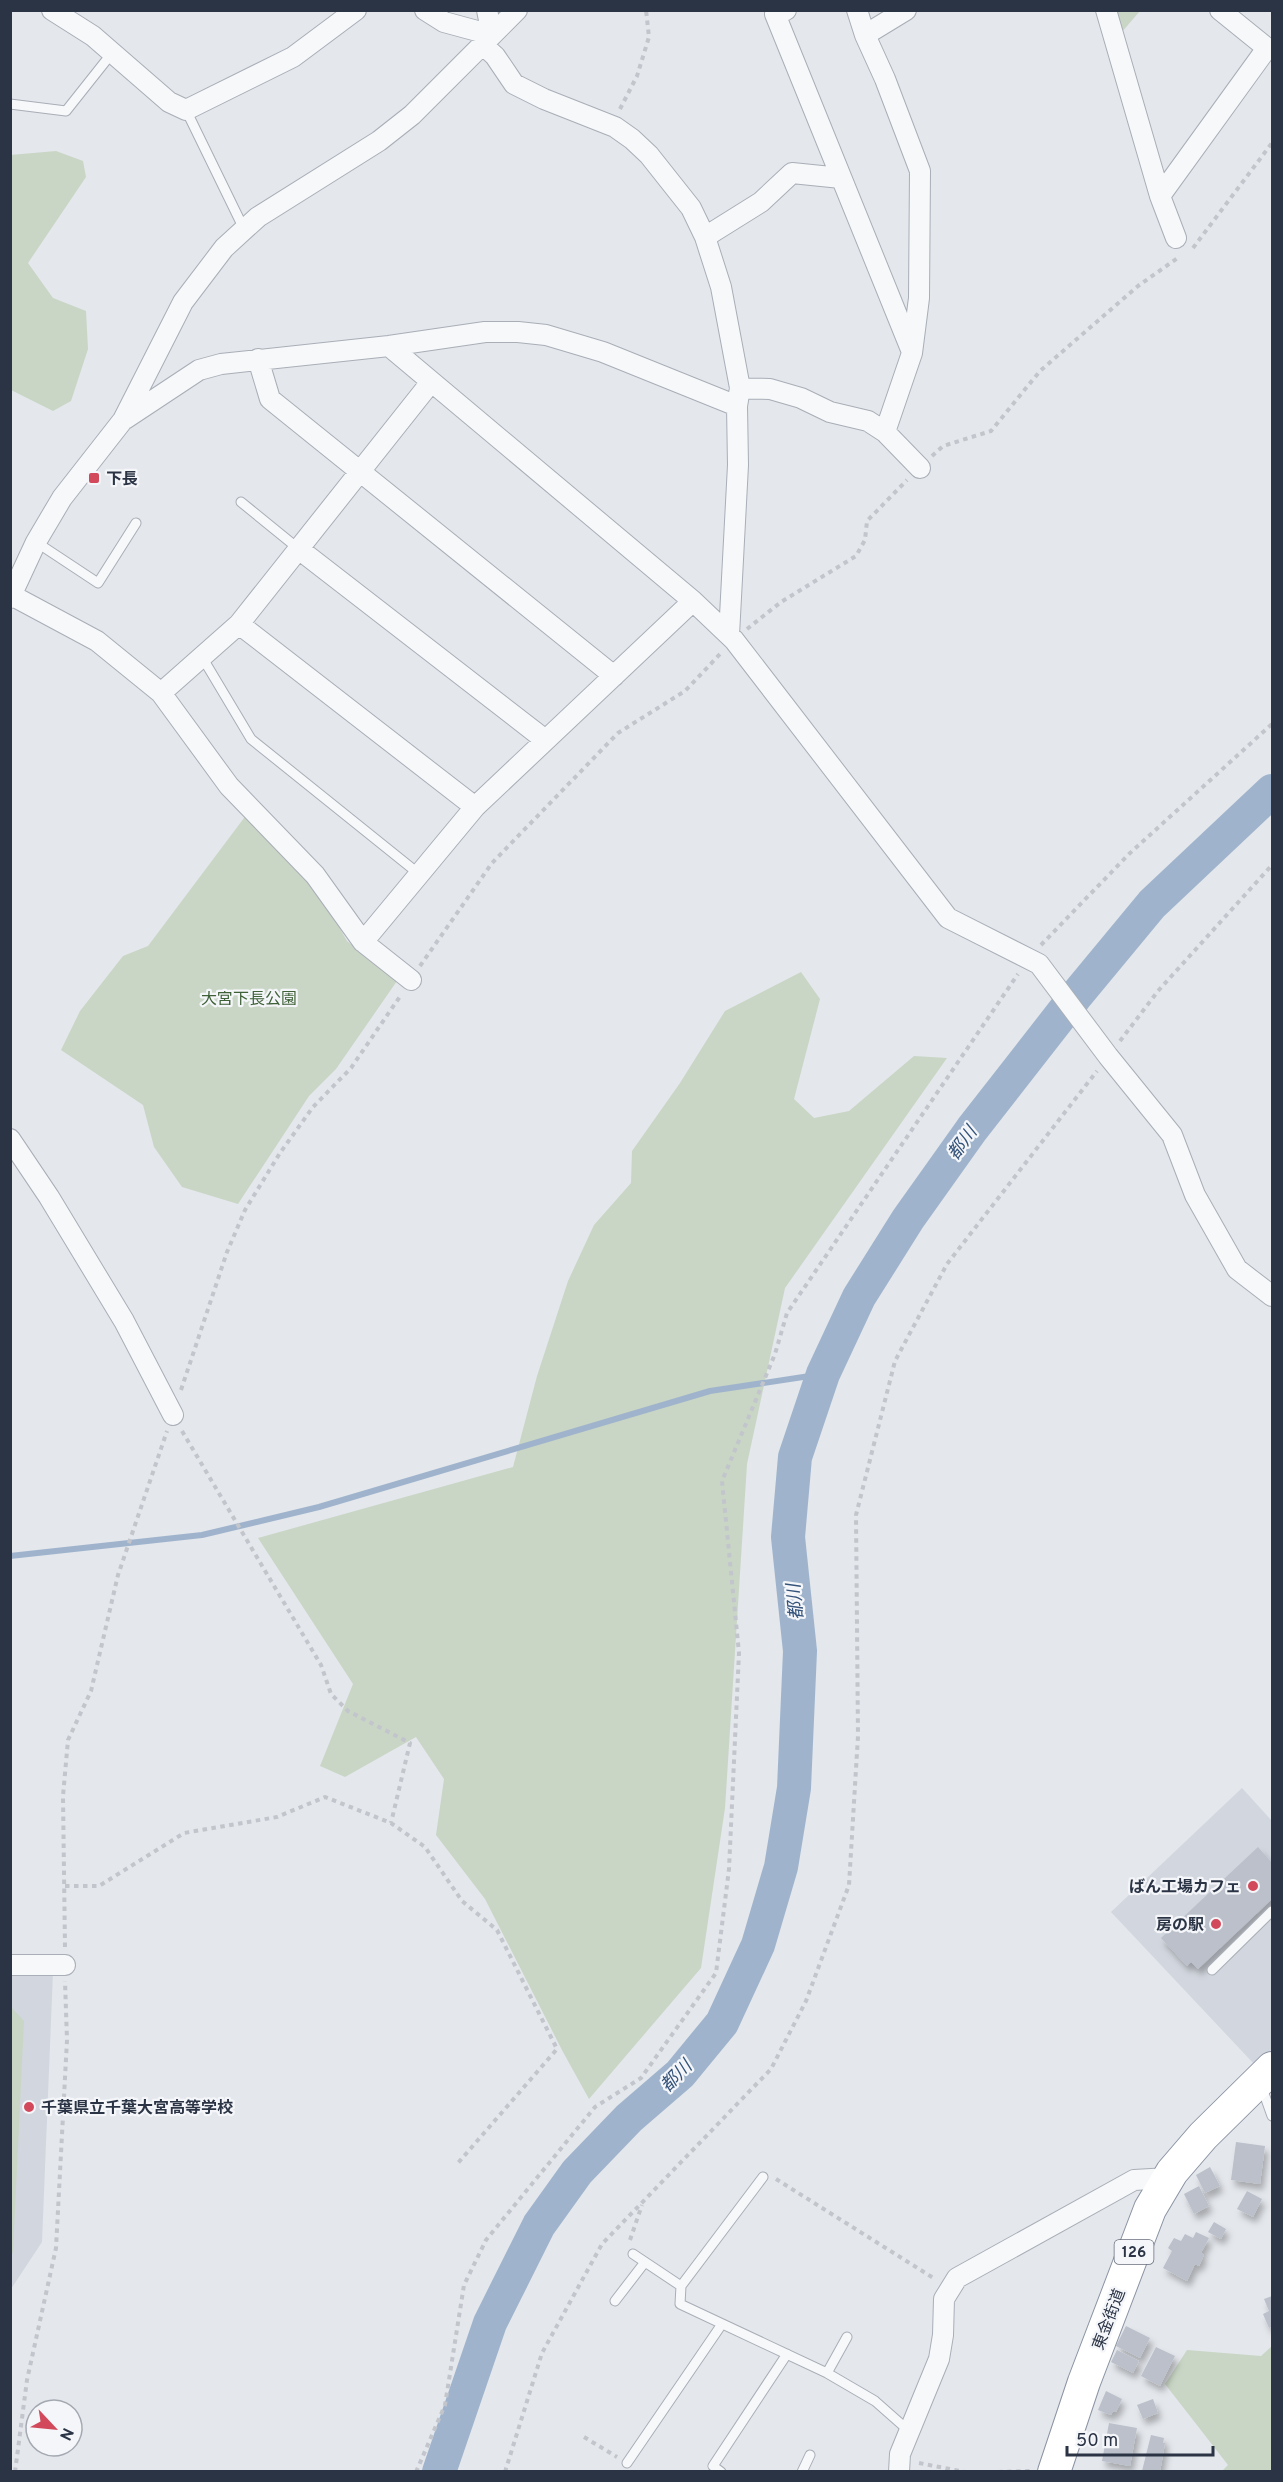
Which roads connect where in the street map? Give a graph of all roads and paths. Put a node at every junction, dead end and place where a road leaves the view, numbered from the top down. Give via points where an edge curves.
1 (52, 10) edge
2 (356, 10) edge
3 (425, 10) edge
4 (487, 10) edge
5 (517, 10) edge
6 (646, 10) edge
7 (786, 10) edge
8 (857, 10) edge
9 (906, 10) edge
10 (1106, 10) edge
11 (1220, 10) edge
12 (865, 35) junction
13 (488, 40) junction
14 (112, 53) junction
15 (10, 104) edge
16 (186, 110) junction
17 (612, 126) junction
18 (1272, 143) edge
19 (842, 178) junction
20 (1160, 196) junction
21 (244, 229) junction
22 (705, 237) junction
23 (1176, 238) dead end
24 (389, 346) junction
25 (912, 352) junction
26 (258, 359) junction
27 (431, 382) junction
28 (738, 397) junction
29 (123, 420) junction
30 (885, 432) junction
31 (920, 468) junction
32 (361, 472) junction
33 (241, 502) dead end
34 (136, 523) dead end
35 (36, 542) junction
36 (300, 550) junction
37 (12, 597) edge
38 (693, 601) junction
39 (239, 624) junction
40 (731, 638) junction
41 (202, 657) junction
42 (614, 676) junction
43 (161, 693) junction
44 (1272, 724) edge
45 (544, 739) junction
46 (475, 807) junction
47 (1272, 865) edge
48 (419, 874) junction
49 (363, 942) junction
50 (1034, 961) junction
51 (411, 980) dead end
52 (1108, 1056) junction
53 (10, 1139) edge
54 (1272, 1296) edge
55 (173, 1415) junction
56 (392, 1823) junction
57 (65, 1886) junction
58 (1272, 1911) edge
59 (10, 1965) edge
60 (65, 1965) junction
61 (1212, 1970) dead end
62 (1266, 2075) edge
63 (1272, 2116) edge
64 (458, 2163) dead end
65 (763, 2177) joint
66 (1169, 2178) junction
67 (643, 2201) junction
68 (633, 2254) joint
69 (645, 2262) junction
70 (681, 2286) junction
71 (951, 2289) junction
72 (615, 2301) dead end
73 (722, 2324) junction
74 (847, 2337) dead end
75 (787, 2354) junction
76 (827, 2373) junction
77 (909, 2431) junction
78 (584, 2437) dead end
79 (810, 2455) dead end
80 (627, 2463) joint
81 (899, 2465) edge
82 (15, 2472) edge
83 (416, 2472) edge
84 (505, 2472) edge
85 (721, 2472) edge
86 (802, 2472) edge
87 (965, 2472) edge
88 (998, 2472) edge
89 (1031, 2472) edge
90 (1054, 2472) edge

1 - 14 street
2 - 16 street via 293,57
3 - 13 street
4 - 13 street
5 - 13 street
6 - 17 path via 649,37 637,76
7 - 19 street via 776,14
8 - 12 street
9 - 12 street
10 - 20 street
11 - 20 street via 1267,48
12 - 25 street via 920,171 919,298
13 - 17 street via 514,84
13 - 21 street via 387,135
14 - 15 lane via 66,111
14 - 16 street via 170,102
16 - 21 lane
17 - 22 street via 650,155 691,208
18 - 31 path via 1195,246 1138,286 1040,371 991,431 944,446
19 - 22 street via 792,173 761,202
19 - 25 street
20 - 23 street
21 - 29 street via 224,248 183,302
22 - 28 street via 721,288
24 - 26 street
24 - 27 street
24 - 28 street via 485,332 546,335
25 - 30 street
26 - 29 street via 199,370
26 - 32 street via 270,399
27 - 32 street
27 - 38 street
28 - 30 street via 770,389 830,412 868,421
28 - 40 street
29 - 35 street via 62,498
30 - 31 street
31 - 40 path via 867,521 865,540 856,556
32 - 36 street
32 - 42 street
33 - 36 lane
34 - 35 lane via 98,583
35 - 37 street
36 - 39 street
36 - 45 street
37 - 43 street via 97,641
38 - 40 street
38 - 42 street
39 - 41 street
39 - 46 street
40 - 50 street via 948,918
41 - 43 street
41 - 48 lane via 251,739
42 - 45 street
43 - 49 street via 229,786 315,875
44 - 50 path via 1129,854
45 - 46 street
46 - 48 street
47 - 52 path via 1158,991
48 - 49 street
49 - 51 street
50 - 52 street
50 - 83 path via 787,1313 775,1354 722,1482 739,1653 729,1869 716,1973 642,2078 595,2107 486,2240 464,2285 445,2405
52 - 54 street via 1172,1135 1195,1195 1237,1269
52 - 67 path via 947,1264 895,1360 856,1515 858,1736 849,1885 806,2001 771,2069
53 - 55 street via 124,1321
55 - 56 path via 321,1665 332,1694 348,1711 410,1743
55 - 57 path via 118,1575 91,1691 68,1740 63,1796
56 - 57 path via 325,1797 277,1817 184,1833 99,1886
56 - 64 path via 425,1847 462,1901 498,1930 557,2049
57 - 60 path
58 - 61 lane
59 - 60 street
60 - 82 path via 67,2040 56,2248 27,2380
62 - 63 lane
62 - 66 highway, 東金街道 / 126 via 1203,2136
65 - 70 lane
65 - 71 path via 772,2177
66 - 71 street via 1134,2180 957,2278
66 - 90 highway, 東金街道 / 126 via 1150,2209
67 - 68 path via 628,2247
67 - 84 path via 602,2244 542,2353
68 - 69 lane
69 - 70 lane
69 - 72 lane
70 - 73 lane via 680,2304
71 - 77 street via 944,2299 939,2359
73 - 75 lane
73 - 80 lane
74 - 76 lane
75 - 76 lane
75 - 85 lane via 713,2466
76 - 77 lane via 875,2401
77 - 81 street
78 - 80 path
79 - 86 lane
81 - 87 path
88 - 89 path

